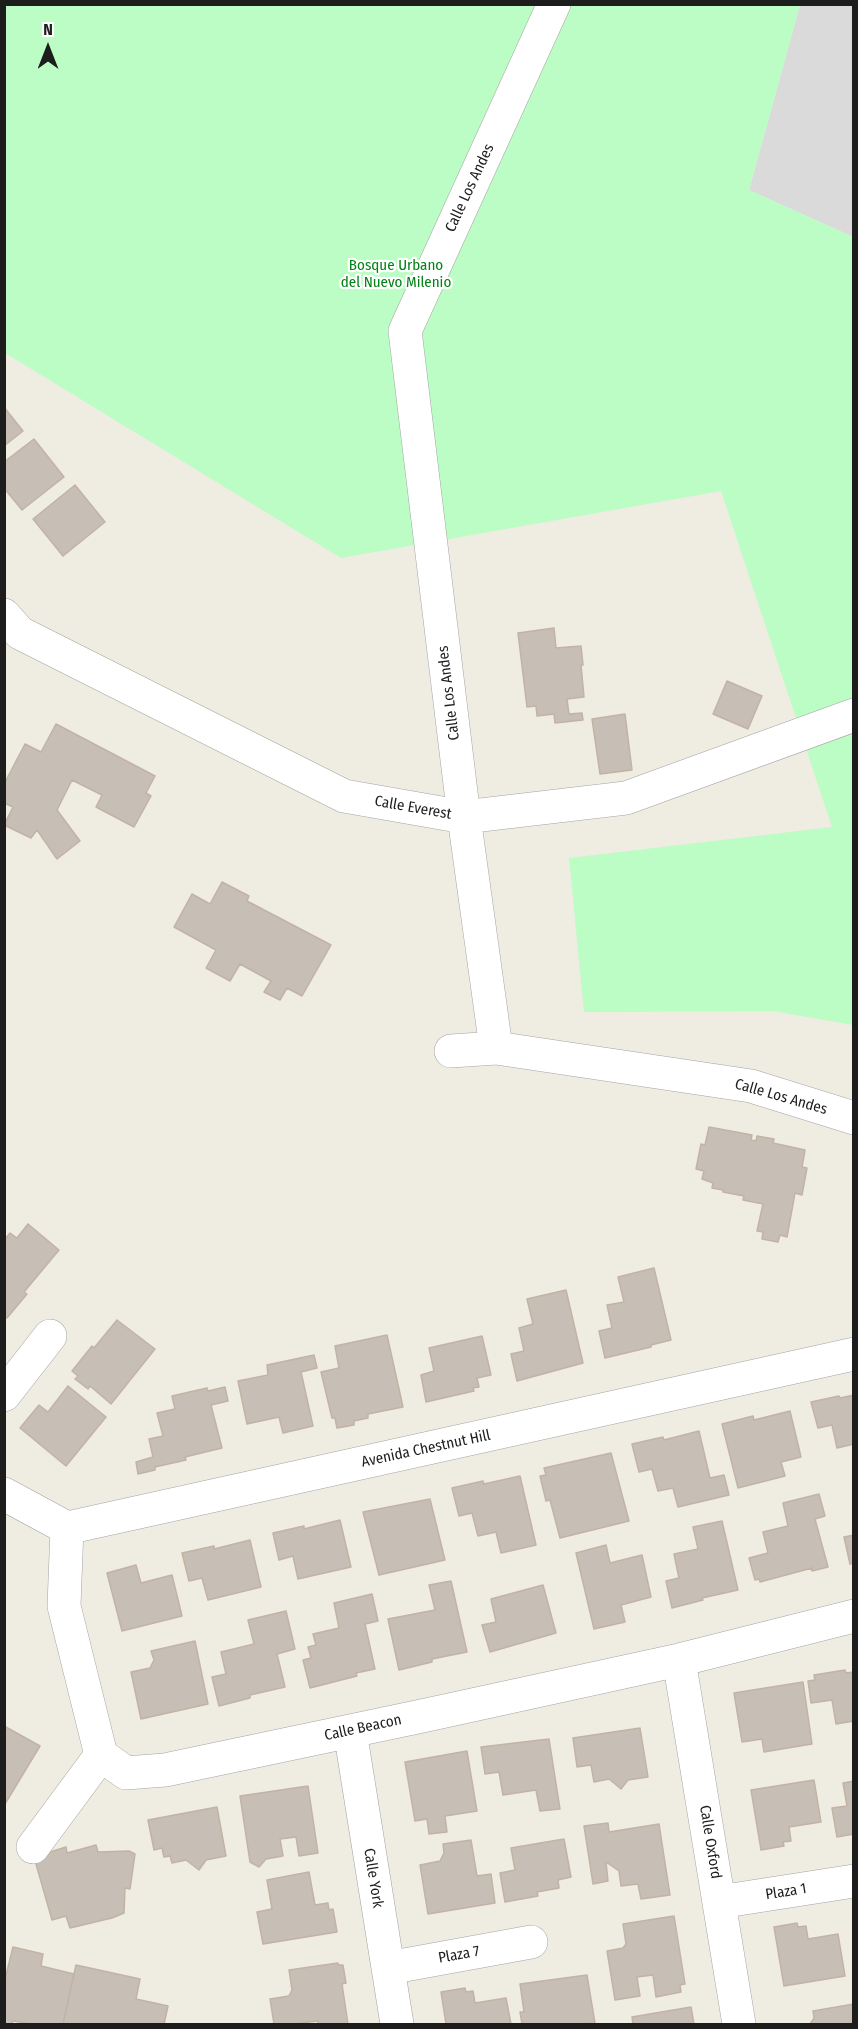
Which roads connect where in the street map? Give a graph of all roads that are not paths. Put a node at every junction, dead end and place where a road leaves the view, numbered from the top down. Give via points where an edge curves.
1 (554, 4) edge
2 (4, 615) edge
3 (854, 715) edge
4 (464, 817) junction
5 (496, 1048) junction
6 (451, 1051) dead end
7 (854, 1118) edge
8 (50, 1336) dead end
9 (854, 1354) edge
10 (4, 1395) edge
11 (4, 1494) edge
12 (67, 1528) junction
13 (854, 1616) edge
14 (679, 1660) junction
15 (350, 1731) junction
16 (101, 1755) junction
17 (33, 1847) dead end
18 (854, 1881) edge
19 (720, 1902) junction
20 (531, 1942) dead end
21 (388, 1968) junction
22 (397, 2025) edge
23 (740, 2025) edge

1 - 4 street, Calle Los Andes via 405,331
2 - 4 street, Calle Everest via 20,633 344,796
3 - 4 street, Calle Everest via 626,798
4 - 5 street, Calle Los Andes
5 - 6 street
5 - 7 street, Calle Los Andes via 751,1086
8 - 10 street
9 - 12 street, Avenida Chestnut Hill
11 - 12 street
12 - 16 street via 64,1606
13 - 14 street, Calle Beacon
14 - 15 street, Calle Beacon
14 - 19 street, Calle Oxford
15 - 16 street, Calle Beacon via 165,1770 126,1773
15 - 21 street, Calle York
16 - 17 street
18 - 19 street, Plaza 1
19 - 23 street, Calle Oxford
20 - 21 street, Plaza 7
21 - 22 street, Calle York

